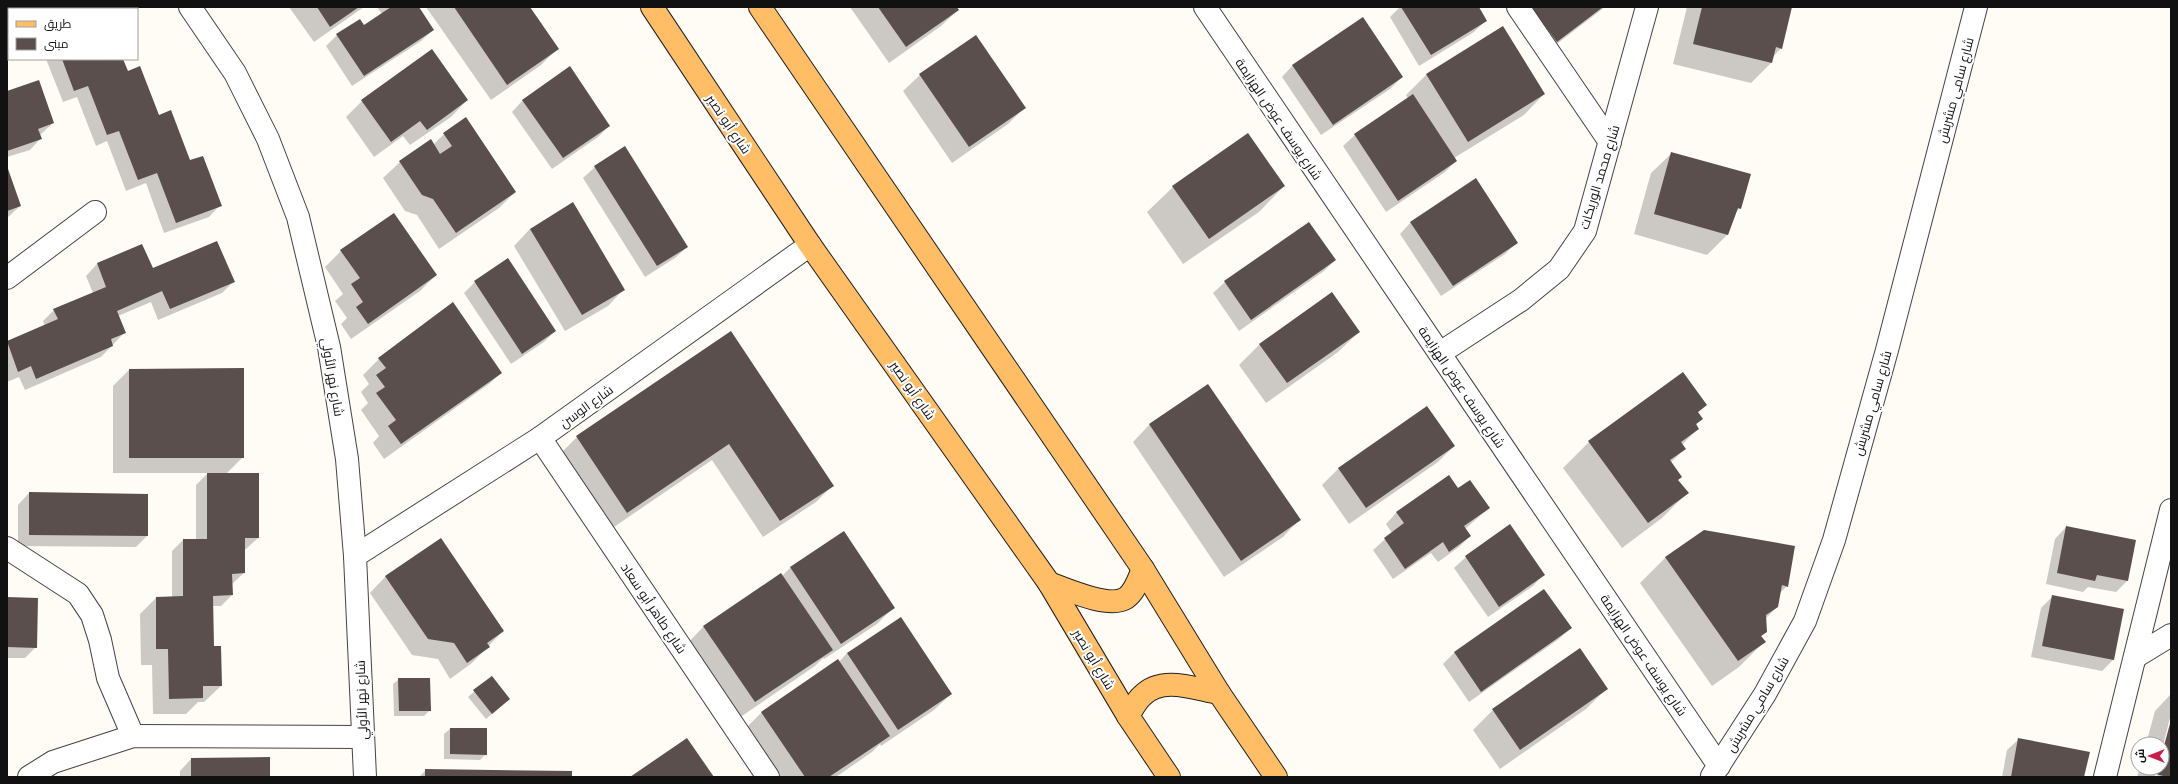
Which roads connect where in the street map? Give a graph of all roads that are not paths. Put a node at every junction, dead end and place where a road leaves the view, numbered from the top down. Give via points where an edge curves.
1 (190, 7) edge
2 (652, 7) edge
3 (760, 7) edge
4 (1205, 7) edge
5 (1518, 7) edge
6 (1648, 7) edge
7 (1976, 7) edge
8 (1610, 142) junction
9 (95, 212) dead end
10 (810, 246) junction
11 (7, 278) edge
12 (1440, 353) junction
13 (540, 438) junction
14 (2171, 510) edge
15 (7, 548) edge
16 (355, 556) junction
17 (1143, 569) junction
18 (1049, 583) junction
19 (2171, 635) edge
20 (2135, 657) junction
21 (1219, 694) junction
22 (1128, 716) junction
23 (133, 736) junction
24 (362, 737) junction
25 (1715, 772) edge
26 (29, 777) edge
27 (365, 777) edge
28 (768, 777) edge
29 (1169, 777) edge
30 (1276, 777) edge
31 (2105, 777) edge

1 - 16 street, شارع نهر الأولي via 235,73 268,138 298,218 329,347 347,459
2 - 10 main road, شارع أبو نصير
3 - 17 main road
4 - 12 street, شارع يوسف عوض الهزايمة
5 - 8 street
6 - 8 street, شارع محمد الوريكات
7 - 25 street, شارع سامي مشربش via 1887,350 1834,540 1805,621 1765,694
8 - 12 street, شارع محمد الوريكات via 1584,231 1559,269 1521,300
9 - 11 street
10 - 13 street, شارع الوسن
10 - 18 main road, شارع أبو نصير
12 - 25 street, شارع يوسف عوض الهزايمة
13 - 16 street, شارع الوسن
13 - 28 street, شارع طاهر أبو سعاد
14 - 20 street
15 - 23 street via 78,594 92,615 108,678
16 - 24 street, شارع نهر الأولي
17 - 18 main road via 1133,592 1117,601 1087,597
17 - 21 main road
18 - 22 main road, شارع أبو نصير
19 - 20 street
20 - 31 street
21 - 22 main road via 1173,684 1161,685 1142,696
21 - 30 main road
22 - 29 main road, شارع أبو نصير
23 - 24 street
23 - 26 street via 54,762
24 - 27 street, شارع نهر الأولي

